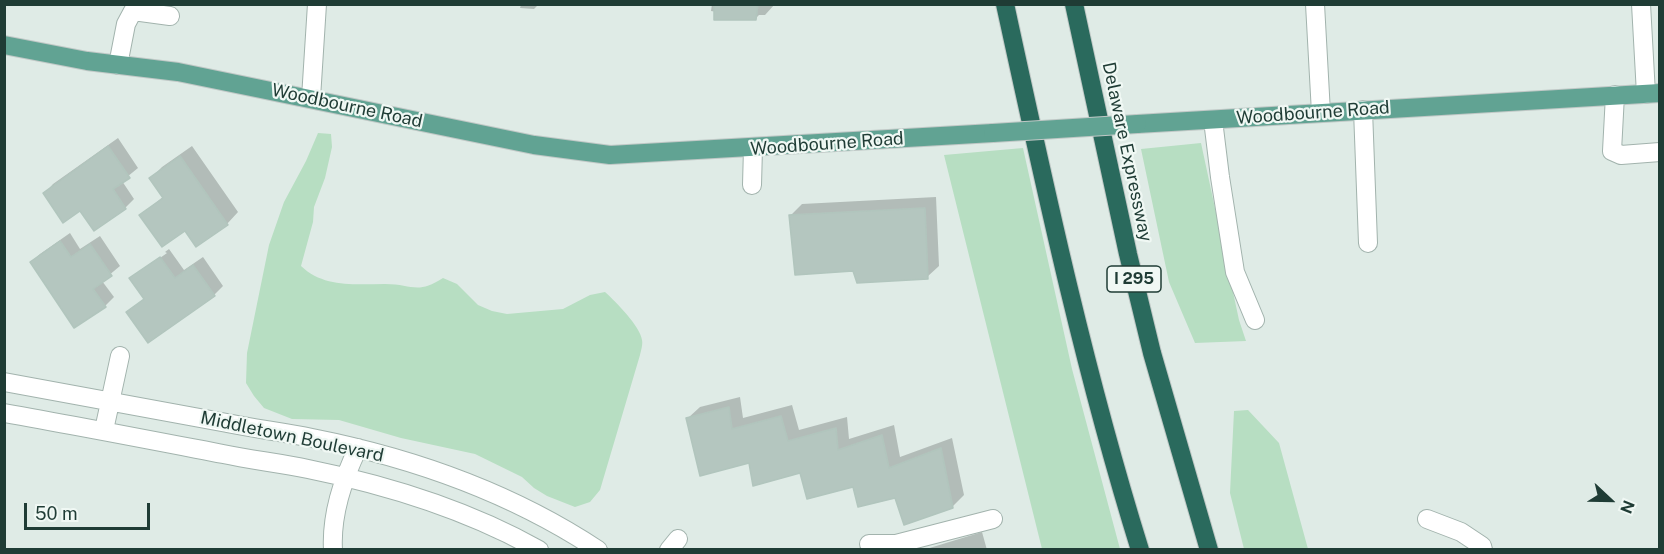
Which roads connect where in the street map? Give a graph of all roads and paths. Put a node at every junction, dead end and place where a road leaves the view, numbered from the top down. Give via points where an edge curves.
1 (317, 4) edge
2 (1005, 4) edge
3 (1074, 4) edge
4 (1315, 4) edge
5 (1641, 4) edge
6 (170, 16) dead end
7 (4, 45) edge
8 (118, 65) junction
9 (1653, 93) edge
10 (1615, 95) junction
11 (311, 98) junction
12 (1363, 110) junction
13 (1322, 113) junction
14 (1213, 120) junction
15 (753, 148) junction
16 (1659, 152) edge
17 (752, 185) dead end
18 (1368, 243) dead end
19 (1255, 320) dead end
20 (120, 356) dead end
21 (4, 382) edge
22 (111, 402) junction
23 (4, 413) edge
24 (104, 430) junction
25 (358, 448) junction
26 (344, 477) junction
27 (993, 519) dead end
28 (1427, 519) dead end
29 (869, 544) dead end
30 (333, 549) edge
31 (539, 549) edge
32 (598, 549) edge
33 (1140, 549) edge
34 (1209, 549) edge
35 (1483, 549) edge

1 - 11 street
2 - 33 highway via 1086,360
3 - 34 highway, Delaware Expressway / I 295 via 1138,298
4 - 13 street
5 - 9 street
6 - 8 street via 133,11 126,24
7 - 8 main road, Woodbourne Road
8 - 11 main road, Woodbourne Road via 178,72
9 - 10 main road, Woodbourne Road
10 - 12 main road, Woodbourne Road
10 - 16 street via 1612,151 1621,155
11 - 15 main road, Woodbourne Road via 534,145 610,155
12 - 13 main road, Woodbourne Road
12 - 18 street
13 - 14 main road, Woodbourne Road
14 - 15 main road, Woodbourne Road, bridge
14 - 19 street via 1235,272
15 - 17 street
20 - 22 street
21 - 22 street, Middletown Boulevard
22 - 24 street
22 - 25 street, Middletown Boulevard
23 - 24 street, Middletown Boulevard
24 - 26 street, Middletown Boulevard
25 - 26 street
25 - 32 street, Middletown Boulevard via 494,493 568,529
26 - 30 street
26 - 31 street, Middletown Boulevard via 476,519
27 - 29 street via 896,544
28 - 35 street via 1461,532

